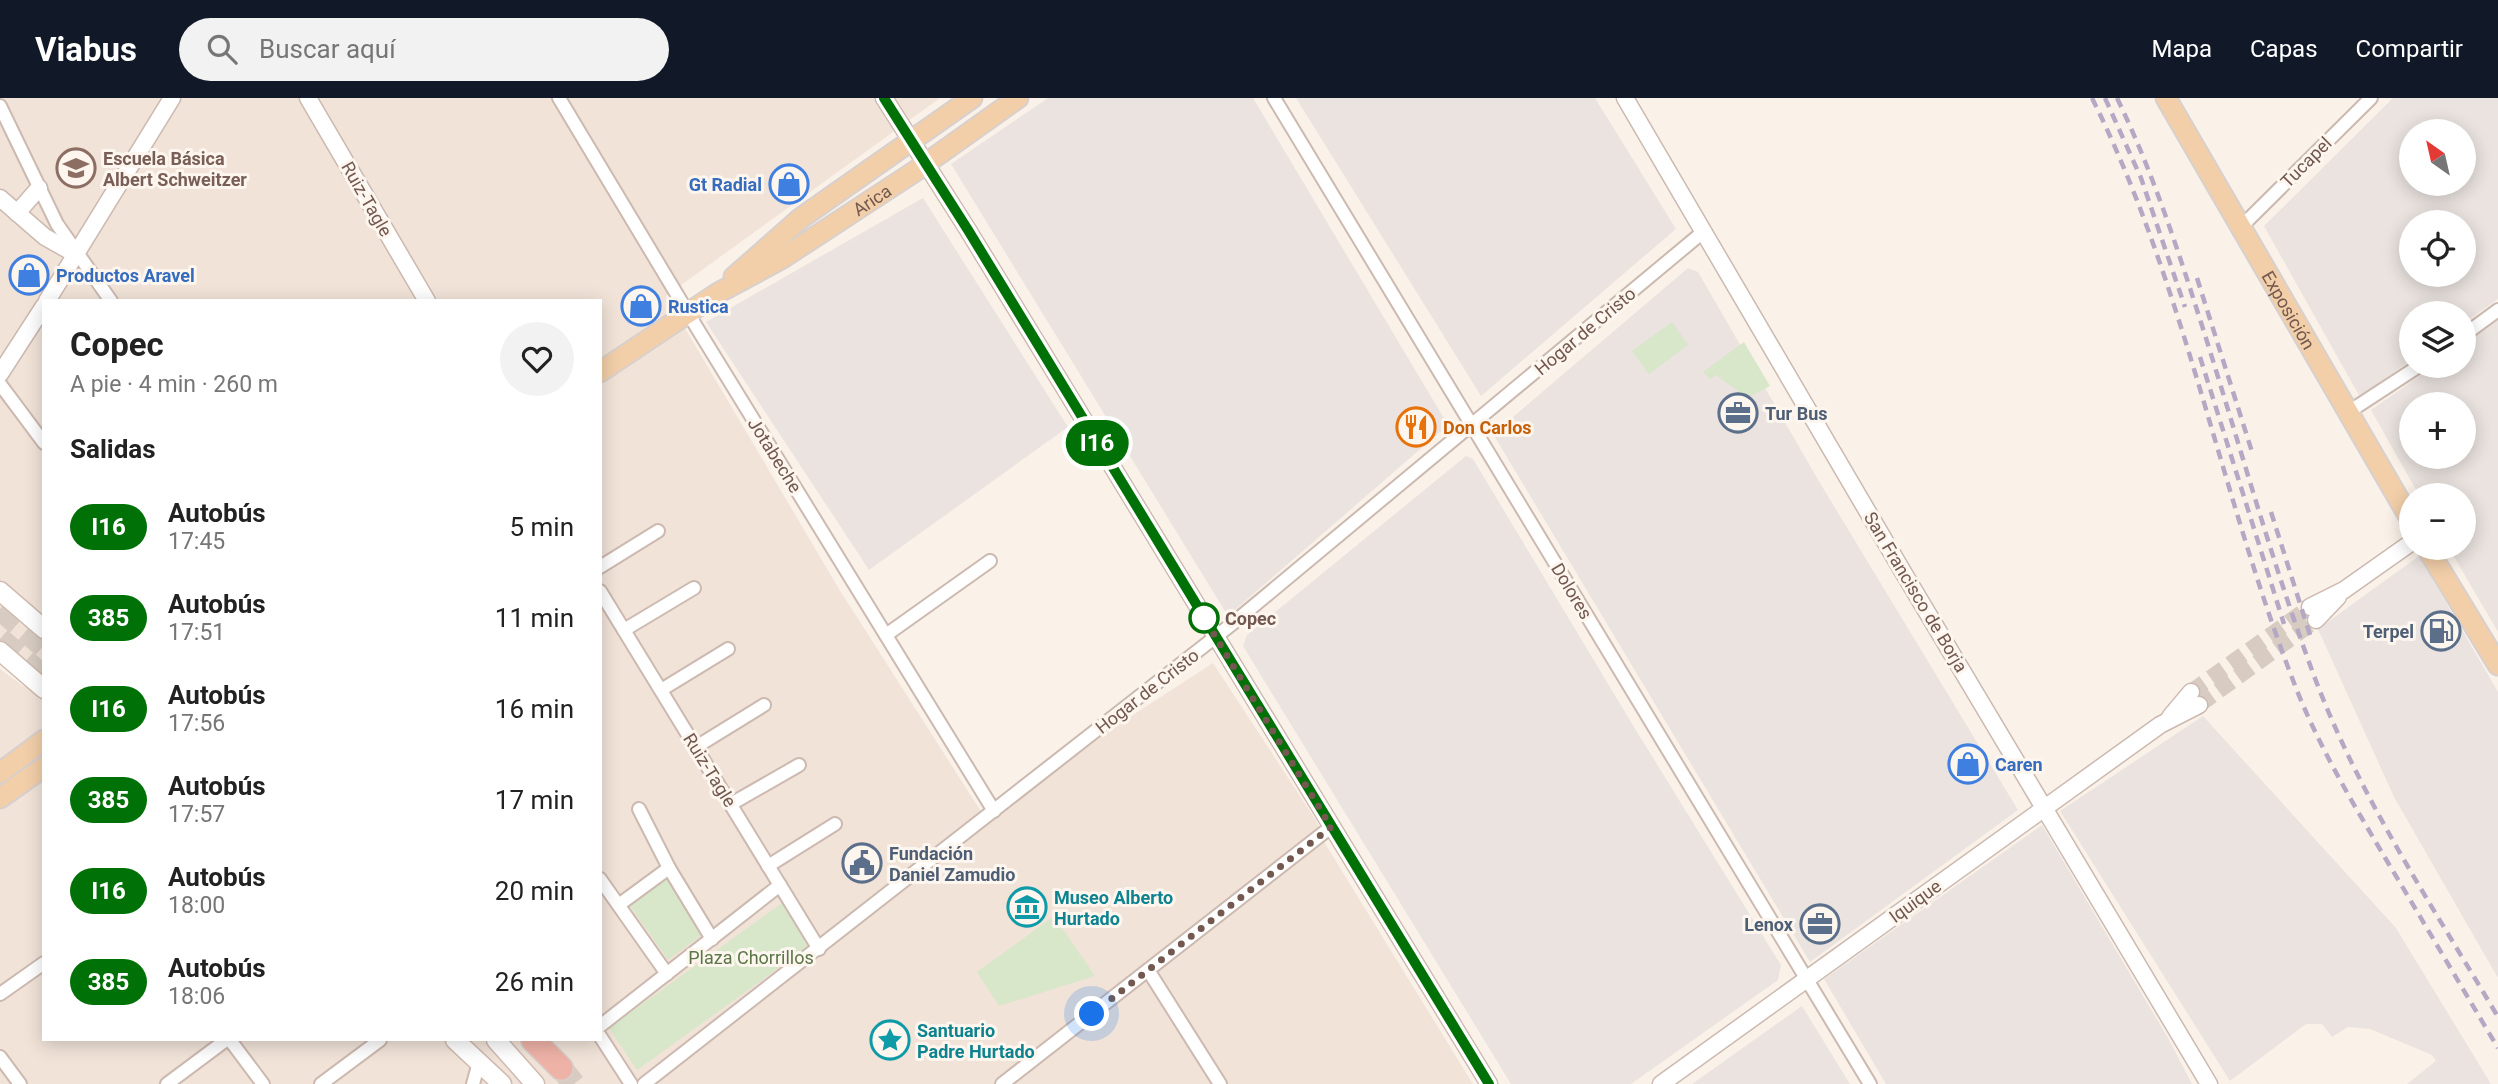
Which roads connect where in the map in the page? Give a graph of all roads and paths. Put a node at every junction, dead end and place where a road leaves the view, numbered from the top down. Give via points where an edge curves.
1 (172, 98) edge
2 (307, 98) edge
3 (884, 98) edge
4 (972, 98) edge
5 (1018, 98) edge
6 (1274, 98) edge
7 (1625, 98) edge
8 (2166, 98) edge
9 (2371, 98) edge
10 (564, 100) edge
11 (0, 106) edge
12 (912, 142) junction
13 (926, 164) junction
14 (40, 188) junction
15 (0, 198) edge
16 (17, 213) junction
17 (2242, 226) junction
18 (1703, 232) junction
19 (77, 255) junction
20 (718, 293) junction
21 (48, 299) edge
22 (110, 299) edge
23 (426, 299) edge
24 (42, 309) edge
25 (2498, 310) edge
26 (688, 313) junction
27 (2476, 326) edge
28 (602, 371) edge
29 (0, 374) edge
30 (2400, 378) edge
31 (0, 384) edge
32 (2347, 413) junction
33 (1473, 425) junction
34 (42, 440) edge
35 (2399, 500) edge
36 (658, 531) dead end
37 (2399, 551) edge
38 (2434, 560) edge
39 (990, 561) dead end
40 (602, 566) edge
41 (694, 588) dead end
42 (0, 591) edge
43 (602, 594) edge
44 (2313, 613) tunnel mouth
45 (42, 627) edge
46 (624, 629) junction
47 (886, 635) junction
48 (1216, 637) junction
49 (728, 649) dead end
50 (0, 651) edge
51 (2498, 665) edge
52 (42, 687) edge
53 (661, 690) junction
54 (2195, 699) tunnel mouth
55 (764, 705) dead end
56 (42, 742) edge
57 (695, 747) junction
58 (799, 765) dead end
59 (42, 768) edge
60 (0, 773) edge
61 (0, 798) edge
62 (731, 804) junction
63 (2044, 808) junction
64 (639, 809) dead end
65 (994, 811) junction
66 (835, 824) dead end
67 (1331, 827) junction
68 (768, 866) junction
69 (669, 868) junction
70 (602, 882) edge
71 (780, 885) junction
72 (620, 904) junction
73 (712, 939) junction
74 (819, 948) junction
75 (42, 963) edge
76 (1148, 970) junction
77 (667, 974) junction
78 (1806, 979) junction
79 (0, 994) edge
80 (602, 1024) edge
81 (602, 1039) edge
82 (227, 1041) edge
83 (229, 1041) edge
84 (379, 1041) edge
85 (455, 1041) edge
86 (497, 1041) edge
87 (534, 1041) edge
88 (0, 1057) edge
89 (479, 1062) junction
90 (561, 1069) tunnel mouth
91 (1019, 1078) edge
92 (20, 1084) edge
93 (166, 1084) edge
94 (263, 1084) edge
95 (321, 1084) edge
96 (473, 1084) edge
97 (502, 1084) edge
98 (535, 1084) edge
99 (631, 1084) edge
100 (643, 1084) edge
101 (1002, 1084) edge
102 (1220, 1084) edge
103 (1489, 1084) edge
104 (1661, 1084) edge
105 (1870, 1084) edge
106 (2209, 1084) edge

1 - 19 street
2 - 23 street, Ruiz-Tagle
3 - 12 street
4 - 12 main road, Arica
5 - 13 main road, Arica
6 - 33 street, Dolores
7 - 18 street, San Francisco de Borja
8 - 17 main road, Exposición
9 - 17 street, Tucapel
10 - 26 street, Jotabeche
11 - 14 street
12 - 13 street
12 - 20 main road, Arica via 801,218
13 - 20 main road, Arica via 781,259
13 - 48 street
14 - 16 street
14 - 19 street
15 - 16 street
16 - 19 street via 52,242
17 - 32 main road, Exposición
18 - 33 street, Hogar de Cristo
18 - 63 street, San Francisco de Borja
19 - 21 street
19 - 22 street
20 - 26 main road, Arica
24 - 29 street
25 - 27 street
26 - 28 main road, Arica
26 - 47 street, Jotabeche
30 - 32 street
31 - 34 street
32 - 35 main road, Exposición
33 - 48 street, Hogar de Cristo
33 - 78 street, Dolores
36 - 40 street
37 - 44 street
38 - 51 main road
39 - 47 street
41 - 46 street
42 - 45 main road
43 - 46 street, Ruiz-Tagle
46 - 53 street, Ruiz-Tagle
47 - 65 street, Jotabeche
48 - 65 street, Hogar de Cristo
48 - 67 street
49 - 53 street
50 - 52 main road
53 - 57 street, Ruiz-Tagle
54 - 63 street, Iquique
55 - 57 street
56 - 60 main road
57 - 62 street, Ruiz-Tagle
58 - 62 street
59 - 61 main road
62 - 68 street, Ruiz-Tagle
63 - 78 street, Iquique
63 - 106 street, San Francisco de Borja
64 - 69 street
65 - 74 street, Hogar de Cristo
66 - 68 street
67 - 76 street
67 - 103 street
68 - 71 street, Ruiz-Tagle
69 - 72 street
69 - 73 street
70 - 72 street
71 - 73 street
71 - 74 street, Ruiz-Tagle
72 - 77 street
73 - 77 street
74 - 100 street, Hogar de Cristo
75 - 79 street
76 - 91 street
76 - 102 street
77 - 80 street
78 - 104 street, Iquique
78 - 105 street, Dolores
81 - 99 street
82 - 93 street
83 - 94 street
84 - 95 street
85 - 89 main road
86 - 98 main road
87 - 90 highway
88 - 92 street
89 - 96 street
89 - 97 main road
91 - 101 street

